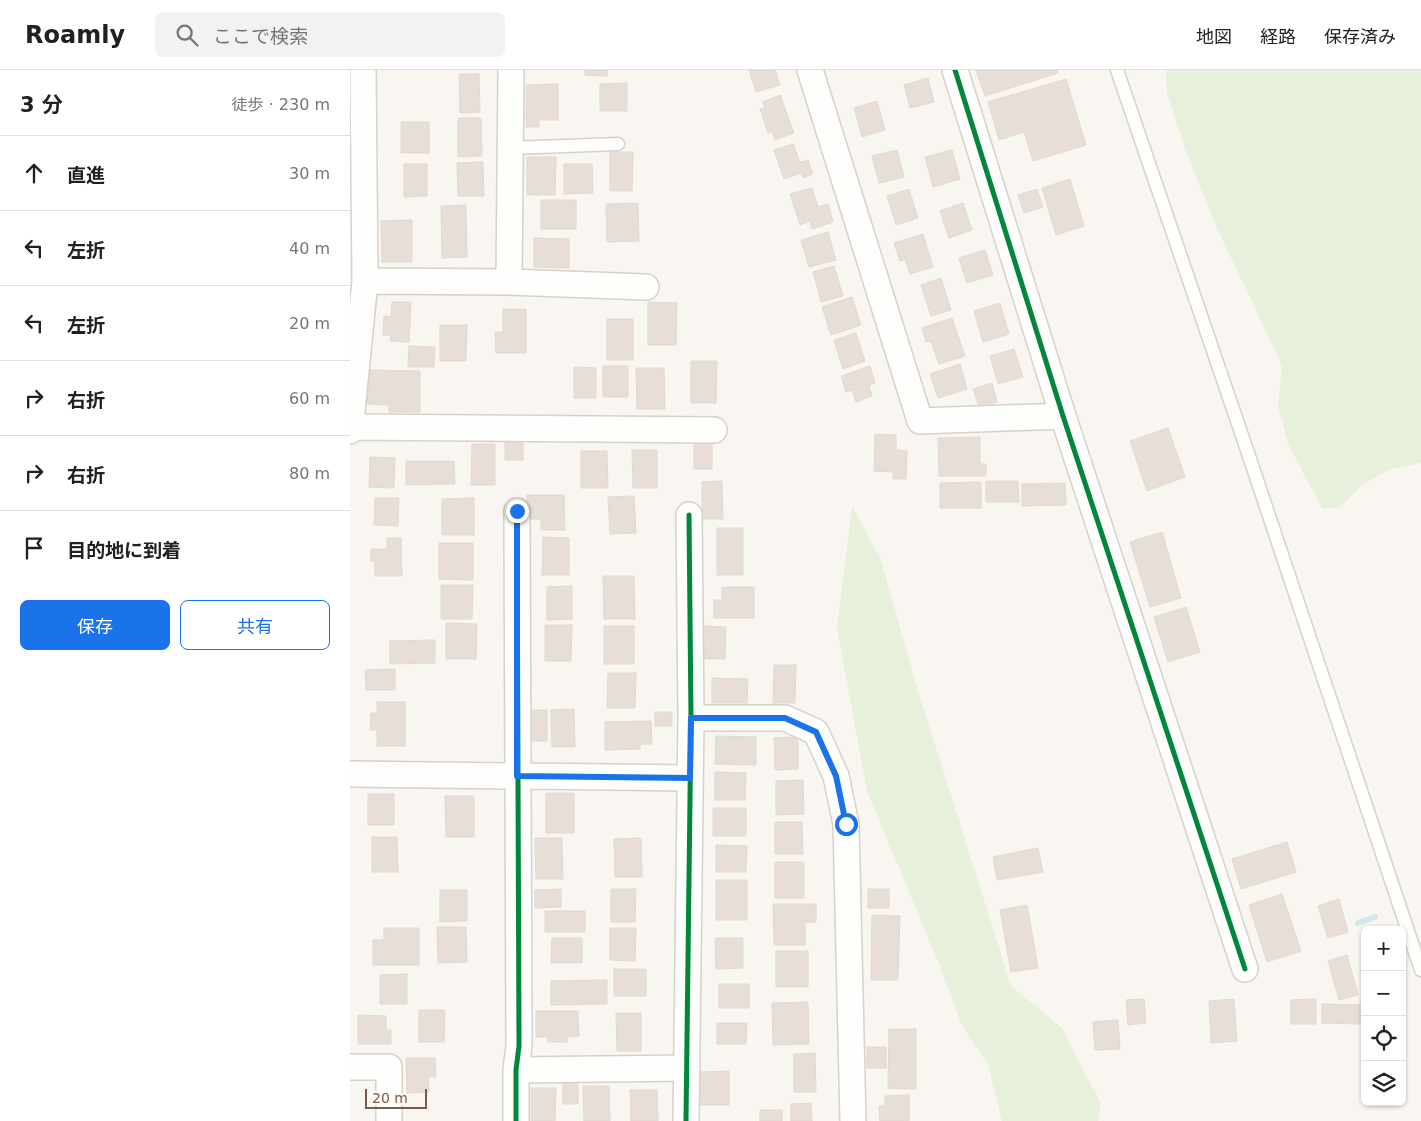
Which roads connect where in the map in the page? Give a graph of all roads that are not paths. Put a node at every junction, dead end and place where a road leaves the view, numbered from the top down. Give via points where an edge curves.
1 (362, 70) edge
2 (511, 70) edge
3 (810, 70) edge
4 (955, 70) edge
5 (1117, 70) edge
6 (618, 144) dead end
7 (510, 148) junction
8 (365, 281) junction
9 (509, 282) junction
10 (646, 287) dead end
11 (1062, 416) junction
12 (350, 429) edge
13 (714, 430) dead end
14 (517, 511) dead end
15 (689, 515) dead end
16 (691, 718) junction
17 (350, 774) edge
18 (517, 776) junction
19 (690, 778) junction
20 (1245, 969) dead end
21 (1421, 970) edge
22 (350, 1067) edge
23 (687, 1068) junction
24 (516, 1070) junction
25 (389, 1121) edge
26 (516, 1121) edge
27 (686, 1121) edge
28 (853, 1121) edge

1 - 8 street
2 - 7 street
3 - 11 street via 920,422
4 - 11 street
5 - 21 lane
6 - 7 lane
7 - 9 street
8 - 9 street
8 - 12 street
9 - 10 street
11 - 20 street
12 - 13 street
14 - 18 street
15 - 16 street
16 - 19 street
16 - 28 street via 785,718 816,732 836,776 846,824
17 - 18 street
18 - 19 street
18 - 24 street via 519,1046
19 - 23 street
22 - 25 street via 389,1066
23 - 24 street
23 - 27 street
24 - 26 street

